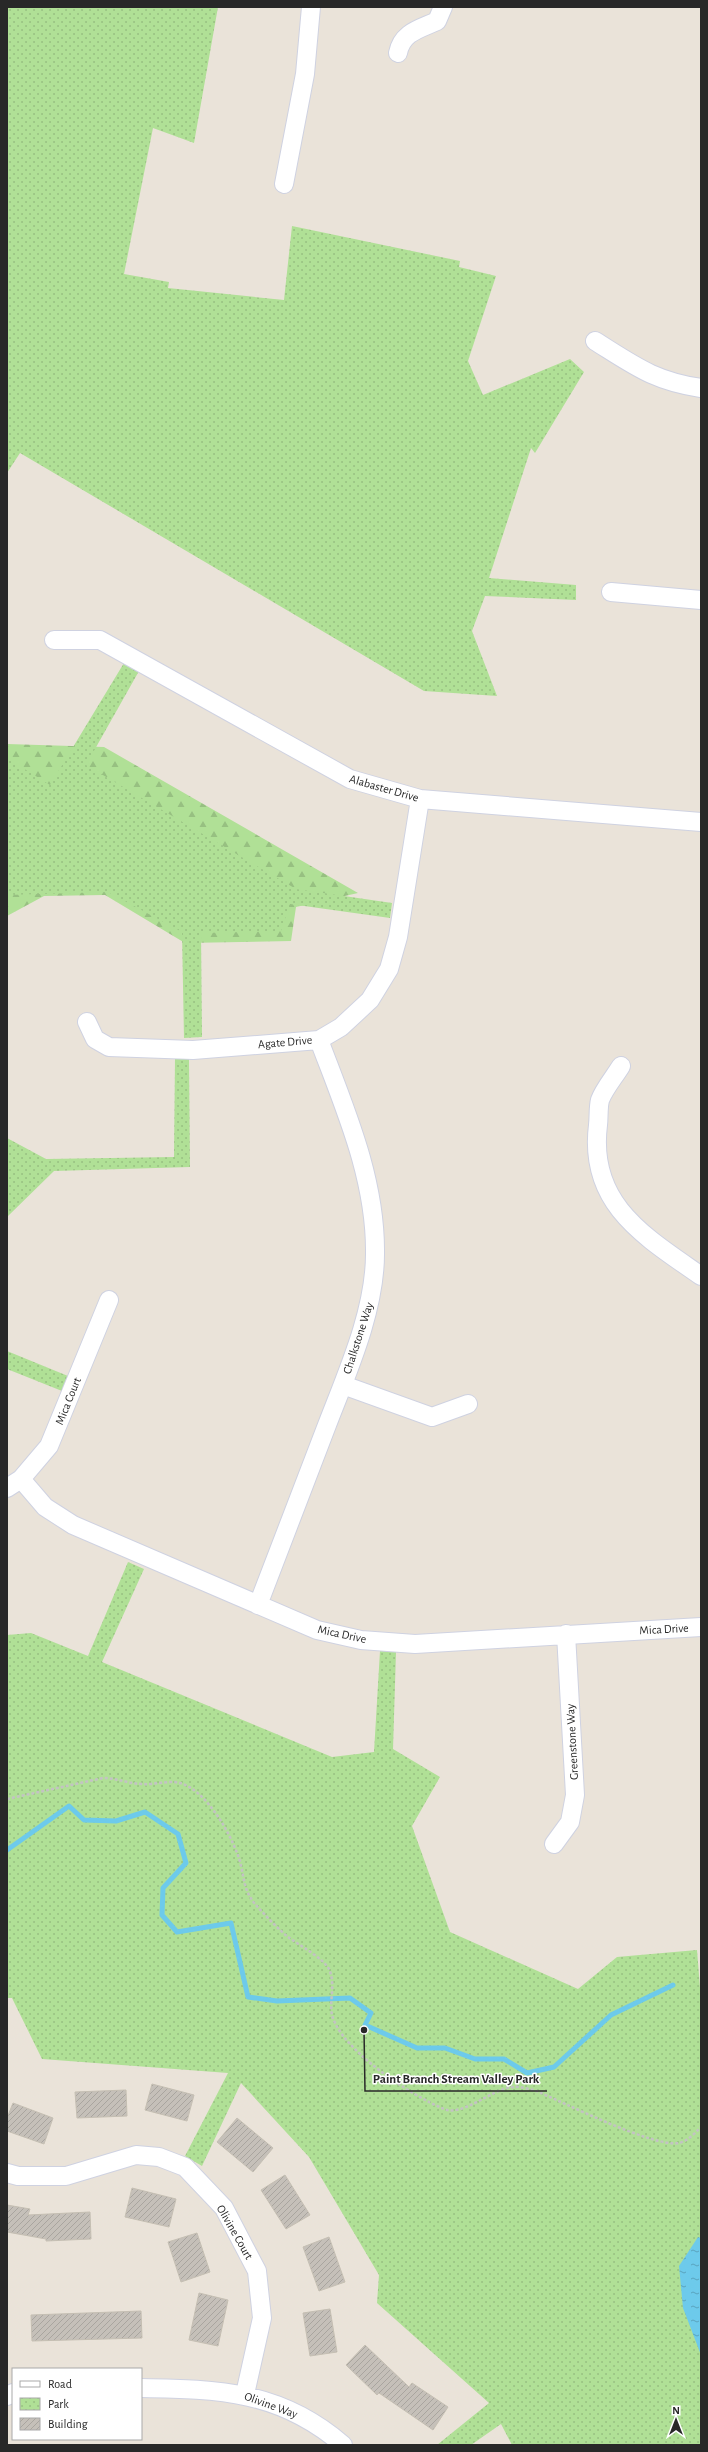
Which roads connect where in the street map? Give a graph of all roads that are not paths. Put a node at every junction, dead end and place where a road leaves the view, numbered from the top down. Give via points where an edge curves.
1 (311, 7) edge
2 (442, 7) edge
3 (398, 53) dead end
4 (284, 184) dead end
5 (595, 341) dead end
6 (701, 388) edge
7 (611, 592) dead end
8 (701, 600) edge
9 (54, 640) dead end
10 (420, 799) junction
11 (701, 822) edge
12 (86, 1022) dead end
13 (319, 1040) junction
14 (621, 1066) dead end
15 (701, 1276) edge
16 (109, 1300) dead end
17 (343, 1385) junction
18 (468, 1404) dead end
19 (14, 1483) edge
20 (258, 1606) junction
21 (701, 1627) edge
22 (566, 1634) junction
23 (554, 1844) dead end
24 (7, 2173) edge
25 (142, 2388) edge
26 (245, 2394) junction
27 (343, 2445) edge

1 - 4 street via 305,74
2 - 3 street via 437,21 408,34 400,43
5 - 6 street via 647,374 673,384
7 - 8 street
9 - 10 street, Alabaster Drive via 100,640 350,780
10 - 11 street, Alabaster Drive
10 - 13 street, Agate Drive via 398,937 389,969 370,1000 341,1027
12 - 13 street, Agate Drive via 95,1039 109,1048 193,1050
13 - 17 street, Chalkstone Way via 358,1144 372,1207 375,1255 370,1302
14 - 15 street via 601,1099 595,1144 601,1176 616,1207 649,1240
16 - 19 street, Mica Court via 49,1446
17 - 18 street via 432,1417
17 - 20 street, Chalkstone Way
19 - 20 street, Mica Drive via 45,1508 73,1525
20 - 22 street, Mica Drive via 317,1630 362,1640 415,1644
21 - 22 street, Mica Drive
22 - 23 street, Greenstone Way via 575,1795 570,1822
24 - 26 street, Olivine Court via 18,2176 66,2176 136,2155 159,2157 185,2167 224,2208 257,2271 262,2318
25 - 26 street, Olivine Way via 202,2389
26 - 27 street, Olivine Way via 289,2410 325,2430

